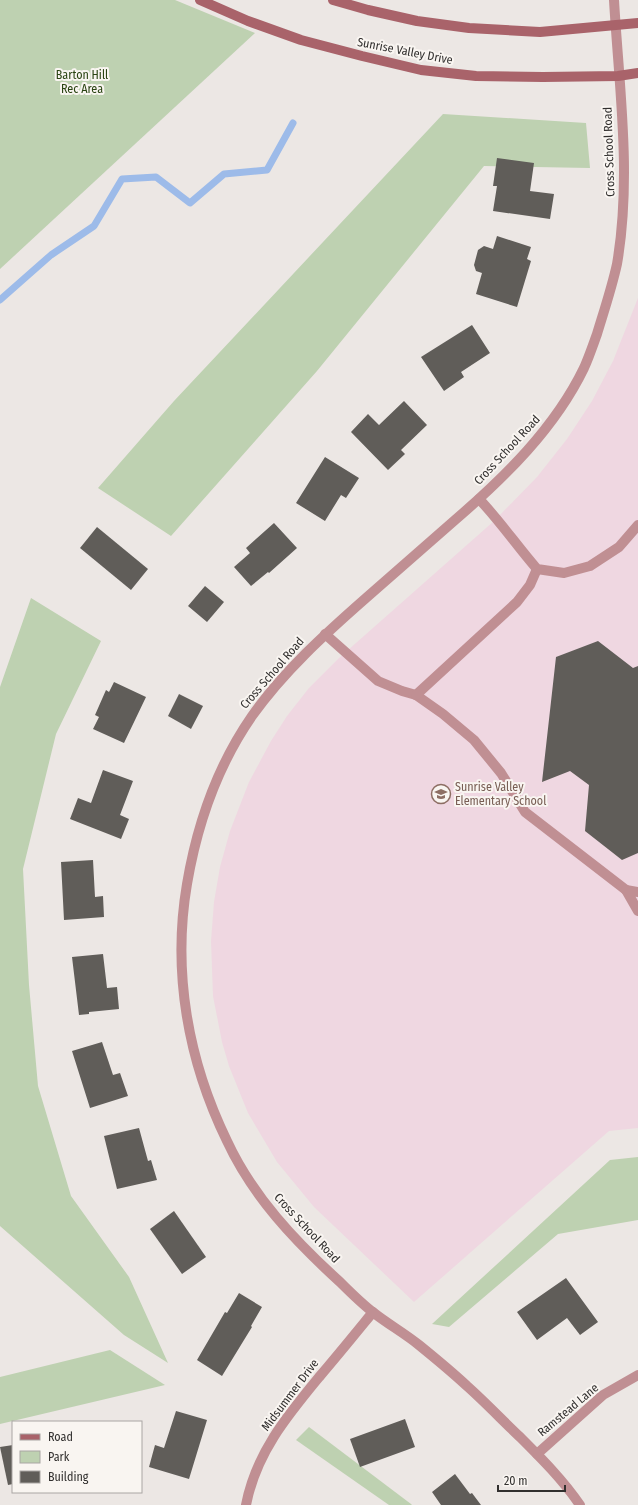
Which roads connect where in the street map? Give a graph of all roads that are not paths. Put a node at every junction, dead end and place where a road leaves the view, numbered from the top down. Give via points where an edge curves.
1 (200, 0) edge
2 (333, 0) edge
3 (614, 0) edge
4 (638, 22) edge
5 (615, 25) junction
6 (638, 73) edge
7 (618, 76) junction
8 (479, 499) junction
9 (638, 525) edge
10 (537, 568) junction
11 (325, 634) junction
12 (416, 695) junction
13 (626, 890) junction
14 (638, 892) edge
15 (638, 911) edge
16 (373, 1312) junction
17 (638, 1375) edge
18 (537, 1454) junction
19 (246, 1505) edge
20 (580, 1505) edge

1 - 7 main road, Sunrise Valley Drive via 301,40 422,70 476,76
2 - 5 main road via 417,21 469,28 540,32
3 - 5 street, Cross School Road
4 - 5 main road
5 - 7 street, Cross School Road
6 - 7 main road, Sunrise Valley Drive
7 - 8 street, Cross School Road via 624,155 623,204 616,264 602,317 586,365 572,391 548,426
8 - 10 street via 498,518
8 - 11 street, Cross School Road
9 - 10 street via 619,547 590,566 564,573
10 - 12 street via 530,585 517,602
11 - 12 street via 378,681
11 - 16 street, Cross School Road via 270,692 249,720 207,805 192,854 184,903 181,950 183,994 191,1040 206,1091 227,1142 247,1178 275,1217 312,1256
12 - 13 street via 474,740 501,773 525,812
13 - 14 street
13 - 15 street
16 - 18 street, Cross School Road via 467,1385
16 - 19 street, Midsummer Drive via 274,1435 260,1461
17 - 18 street, Ramstead Lane via 603,1396
18 - 20 street, Cross School Road

